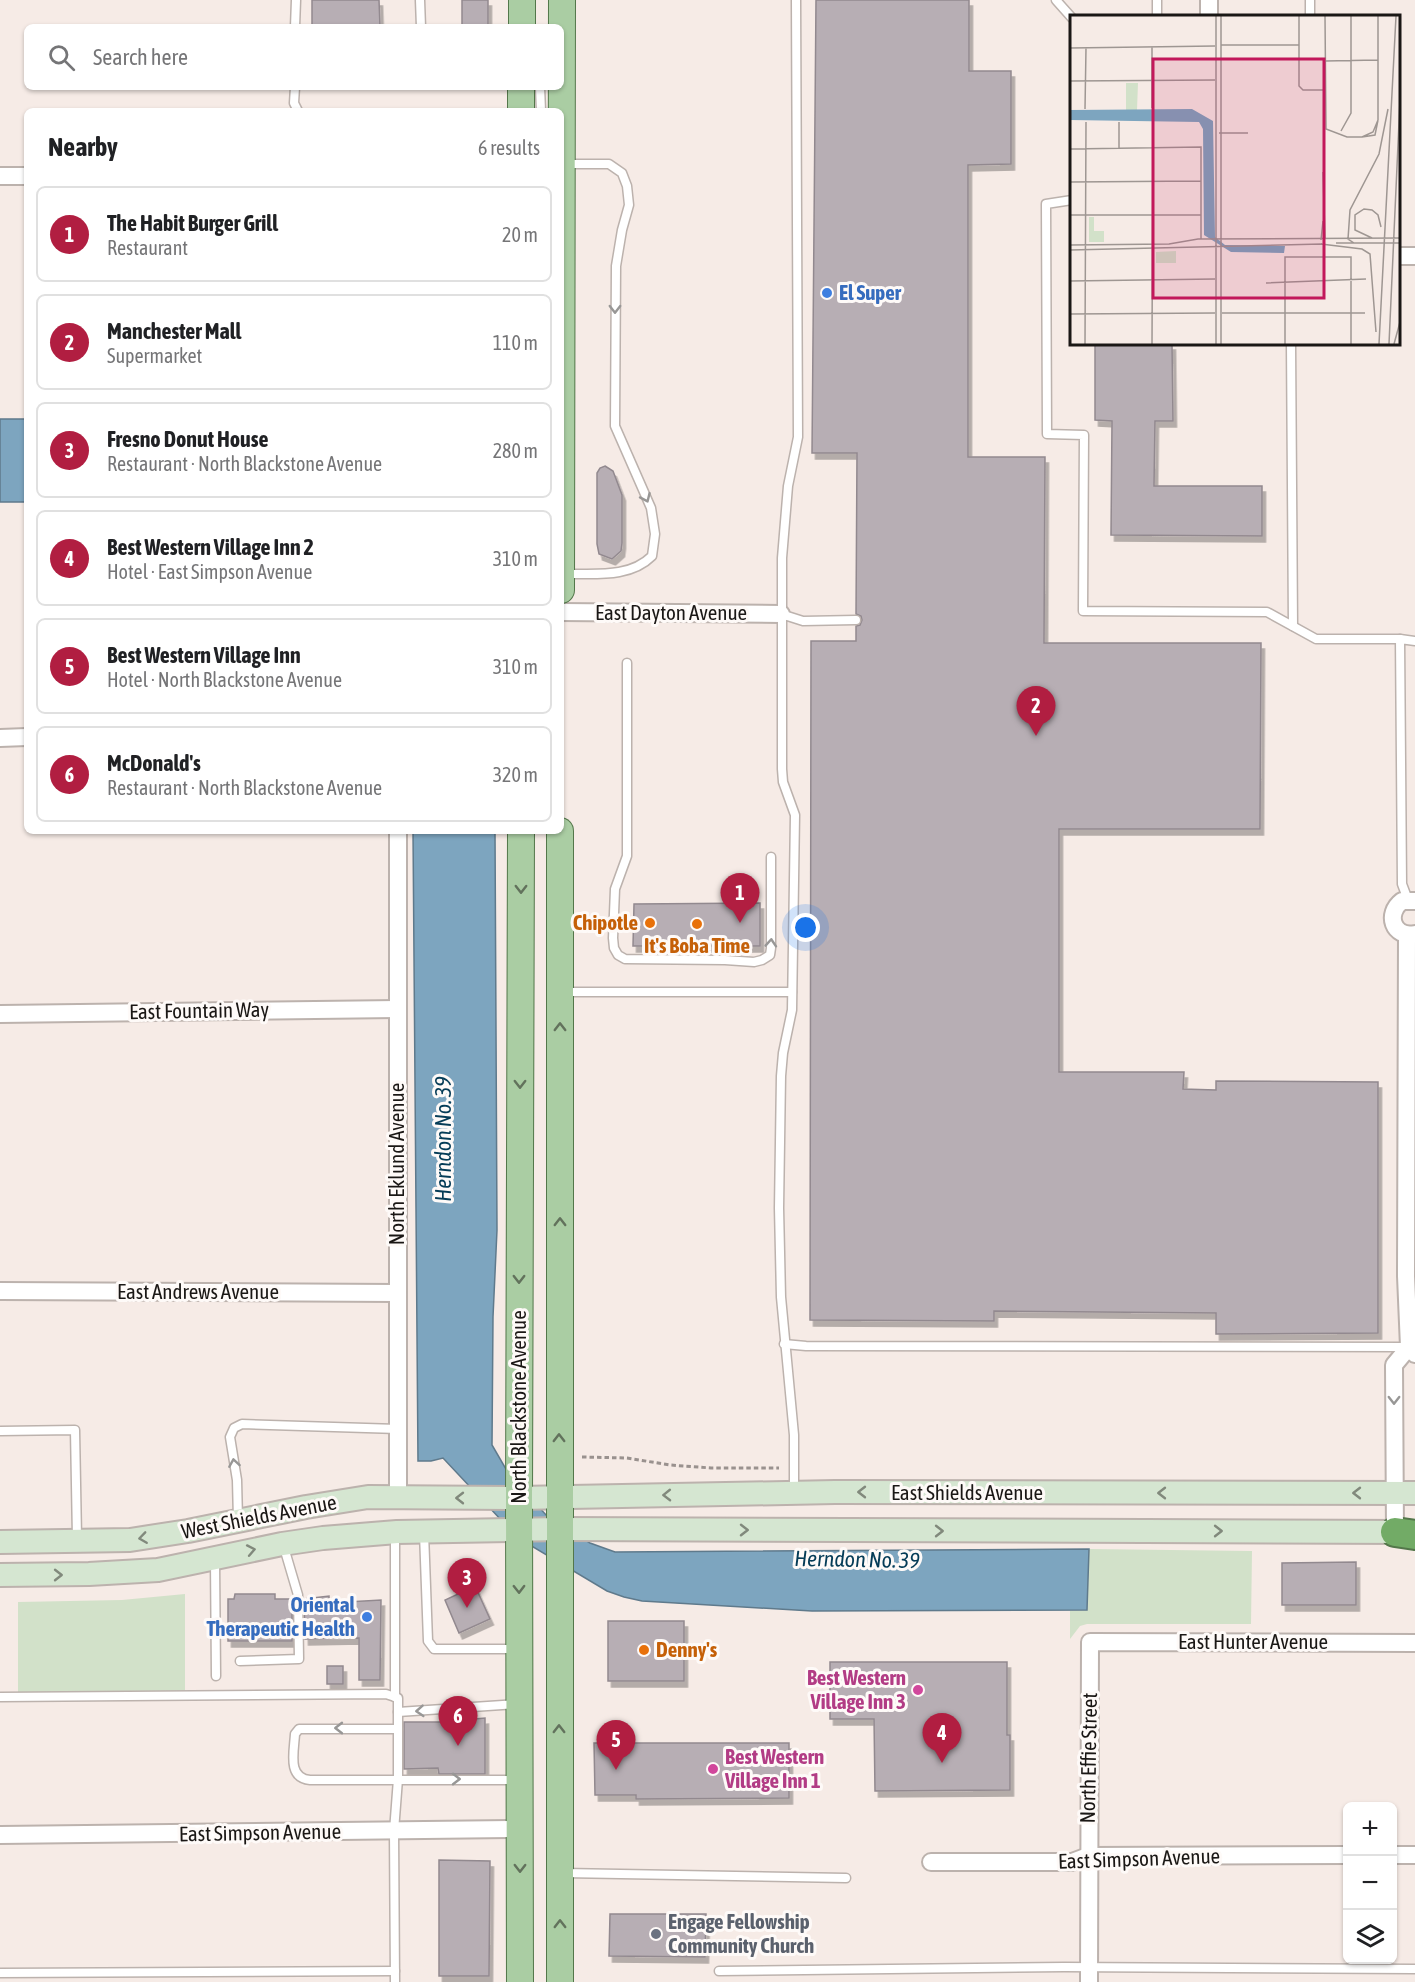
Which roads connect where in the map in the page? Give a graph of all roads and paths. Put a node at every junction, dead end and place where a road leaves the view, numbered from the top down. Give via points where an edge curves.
1 (296, 0) edge
2 (420, 0) edge
3 (529, 0) edge
4 (562, 0) edge
5 (796, 0) edge
6 (1056, 0) edge
7 (1158, 0) edge
8 (534, 14) edge
9 (1157, 15) edge
10 (1070, 17) edge
11 (295, 24) edge
12 (421, 24) edge
13 (560, 24) edge
14 (295, 90) edge
15 (521, 90) edge
16 (554, 90) edge
17 (296, 108) edge
18 (521, 108) edge
19 (543, 108) edge
20 (556, 108) edge
21 (564, 164) edge
22 (0, 176) edge
23 (24, 176) edge
24 (1070, 201) edge
25 (1291, 345) edge
26 (564, 574) edge
27 (564, 612) edge
28 (781, 614) junction
29 (856, 620) dead end
30 (1293, 626) junction
31 (1400, 639) junction
32 (1415, 641) edge
33 (627, 663) dead end
34 (24, 737) edge
35 (0, 738) edge
36 (398, 834) edge
37 (521, 834) edge
38 (560, 834) edge
39 (771, 857) dead end
40 (1411, 900) edge
41 (1411, 934) edge
42 (560, 992) junction
43 (792, 992) junction
44 (397, 1009) junction
45 (0, 1014) edge
46 (1410, 1182) edge
47 (0, 1291) edge
48 (397, 1293) junction
49 (784, 1344) junction
50 (1412, 1351) edge
51 (398, 1429) junction
52 (0, 1431) edge
53 (581, 1457) dead end
54 (779, 1468) dead end
55 (794, 1493) junction
56 (1405, 1494) edge
57 (398, 1497) junction
58 (559, 1497) junction
59 (519, 1498) junction
60 (238, 1521) junction
61 (560, 1529) junction
62 (519, 1530) junction
63 (424, 1531) junction
64 (394, 1532) junction
65 (1408, 1533) edge
66 (77, 1540) junction
67 (0, 1542) edge
68 (282, 1544) junction
69 (215, 1557) junction
70 (0, 1575) edge
71 (1090, 1642) joint
72 (1415, 1643) edge
73 (520, 1649) junction
74 (240, 1661) dead end
75 (216, 1676) dead end
76 (0, 1697) edge
77 (395, 1697) junction
78 (520, 1704) junction
79 (398, 1712) junction
80 (398, 1729) junction
81 (398, 1779) junction
82 (520, 1780) junction
83 (520, 1830) junction
84 (394, 1831) junction
85 (0, 1835) edge
86 (1343, 1855) edge
87 (1397, 1855) edge
88 (1415, 1855) edge
89 (1088, 1856) junction
90 (931, 1862) dead end
91 (560, 1873) junction
92 (846, 1878) dead end
93 (1415, 1969) edge
94 (395, 1971) junction
95 (719, 1971) dead end
96 (0, 1973) edge
97 (1089, 1975) edge
98 (395, 1982) edge
99 (520, 1982) edge
100 (560, 1982) edge

1 - 11 lane
2 - 12 lane
3 - 8 lane
4 - 13 main road
5 - 28 lane via 798,437 788,486
6 - 10 lane
7 - 9 lane
14 - 17 lane
15 - 18 main road
16 - 19 lane
16 - 20 main road
21 -> 26 lane via 609,164 622,173 627,186 628,206 618,250 615,296 615,426 651,508 656,534 652,556 636,568
22 - 23 street
24 - 30 lane via 1046,204 1047,434 1084,435 1083,611 1267,612
25 - 30 lane
27 - 28 street, East Dayton Avenue
28 - 29 lane via 803,621
28 - 43 lane via 782,769 795,815
30 - 31 lane via 1316,639
31 - 32 lane
31 - 40 lane via 1402,884
33 -> 39 lane via 627,856 615,889 613,938 618,955 625,959 754,962 770,955
34 - 35 street
36 - 44 street, North Eklund Avenue
37 -> 59 main road, North Blackstone Avenue
38 - 42 main road, North Blackstone Avenue
40 - 41 street via 1397,905 1392,915 1395,927
41 - 46 street
42 - 43 lane
58 -> 42 main road, North Blackstone Avenue
43 - 49 lane via 781,1076 779,1252
44 - 45 street, East Fountain Way
44 - 48 street, North Eklund Avenue
46 - 50 street via 1406,1276
47 - 48 street, East Andrews Avenue
48 - 51 street, North Eklund Avenue
49 - 50 lane
49 - 55 lane via 794,1434
50 -> 56 street via 1394,1365
51 - 57 street, North Eklund Avenue
60 -> 51 lane via 230,1437 234,1428 242,1424
52 - 66 lane via 75,1430
53 - 54 path via 711,1468
56 -> 55 main road, East Shields Avenue
55 -> 58 main road, East Shields Avenue
56 - 65 street
59 -> 57 main road, West Shields Avenue
57 - 60 main road, West Shields Avenue via 368,1497
58 - 59 main road, East Shields Avenue
58 - 61 main road, North Blackstone Avenue
59 - 62 main road, North Blackstone Avenue
60 -> 66 main road, West Shields Avenue via 130,1540
61 - 62 main road, East Shields Avenue
61 -> 65 main road, East Shields Avenue
91 -> 61 main road, North Blackstone Avenue
62 - 63 main road, West Shields Avenue
62 -> 73 main road, North Blackstone Avenue
63 - 64 main road, West Shields Avenue
63 - 73 lane via 431,1646
64 - 68 main road, West Shields Avenue
64 - 77 lane
66 - 67 main road, West Shields Avenue
69 -> 68 main road, West Shields Avenue
68 - 74 lane via 298,1595 299,1659
70 -> 69 main road, West Shields Avenue via 158,1570
69 - 75 lane
71 - 72 street, East Hunter Avenue
71 - 89 street, North Effie Street
73 - 78 main road, North Blackstone Avenue
76 - 77 lane
77 - 79 lane
78 -> 79 lane
78 - 82 main road, North Blackstone Avenue
79 - 80 lane
80 - 81 lane
80 -> 81 lane via 299,1730 295,1734 294,1769 301,1779
81 -> 82 lane
81 - 84 lane
82 - 83 main road, North Blackstone Avenue
83 - 84 street, East Simpson Avenue
83 -> 99 main road, North Blackstone Avenue
84 - 85 street, East Simpson Avenue
84 - 94 lane
86 - 89 street, East Simpson Avenue
87 - 88 street
89 - 90 street, East Simpson Avenue via 1071,1862
89 - 97 street, North Effie Street
91 - 92 lane
100 -> 91 main road, North Blackstone Avenue
93 - 97 lane
94 - 96 lane
94 - 98 lane
95 - 97 lane

